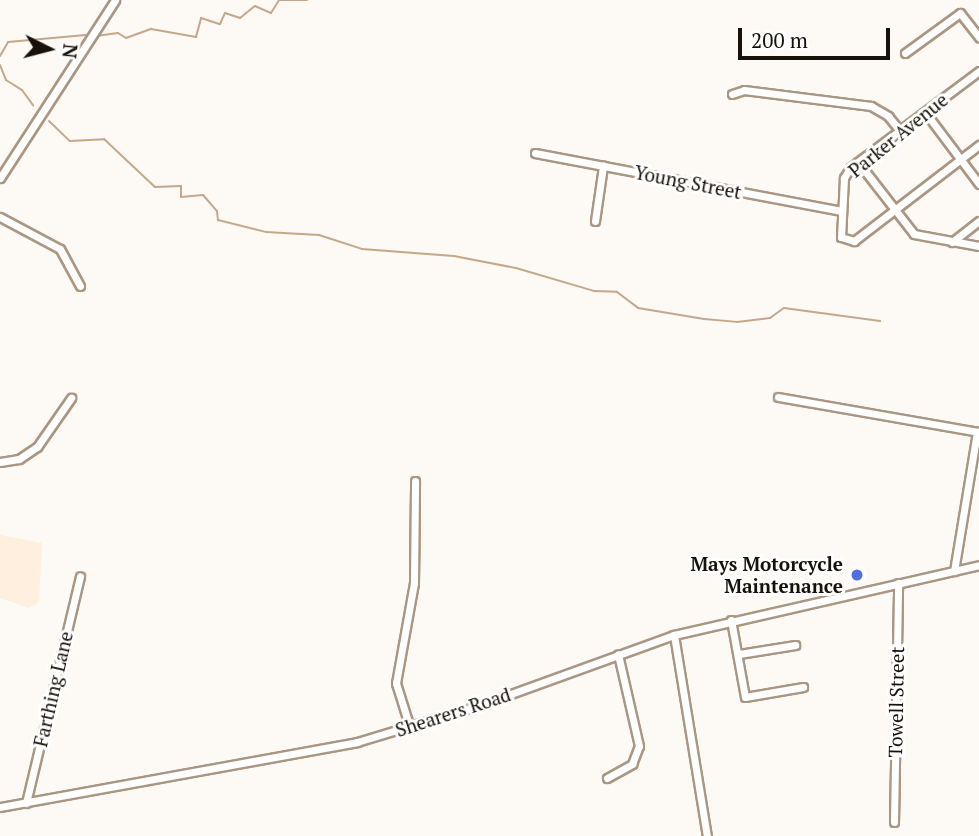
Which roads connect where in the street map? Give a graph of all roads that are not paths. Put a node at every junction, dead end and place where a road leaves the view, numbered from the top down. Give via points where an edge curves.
1 (113, 0) edge
2 (979, 37) edge
3 (905, 53) dead end
4 (979, 71) edge
5 (732, 94) dead end
6 (925, 112) junction
7 (900, 131) junction
8 (979, 145) edge
9 (535, 153) dead end
10 (960, 159) junction
11 (858, 162) junction
12 (603, 166) junction
13 (0, 178) edge
14 (979, 184) edge
15 (895, 209) junction
16 (841, 211) junction
17 (0, 217) edge
18 (595, 221) dead end
19 (979, 221) edge
20 (952, 242) junction
21 (979, 246) edge
22 (80, 286) dead end
23 (778, 397) dead end
24 (71, 398) dead end
25 (978, 432) edge
26 (0, 462) edge
27 (415, 481) dead end
28 (979, 565) edge
29 (954, 571) junction
30 (80, 576) dead end
31 (898, 583) junction
32 (731, 621) junction
33 (674, 635) junction
34 (795, 645) dead end
35 (618, 654) junction
36 (738, 654) junction
37 (803, 687) dead end
38 (410, 728) junction
39 (607, 778) dead end
40 (26, 803) junction
41 (0, 807) edge
42 (894, 822) dead end
43 (707, 836) edge

1 - 13 street
2 - 3 street via 960,13
4 - 6 street, Parker Avenue
5 - 7 street via 744,90 871,106
6 - 7 street, Parker Avenue
6 - 10 street
7 - 11 street, Parker Avenue
8 - 10 street
9 - 12 street, Young Street
10 - 14 street
10 - 15 street
11 - 15 street
11 - 16 street, Parker Avenue via 844,178
12 - 16 street, Young Street
12 - 18 street
15 - 16 street via 849,242 841,237
15 - 20 street via 914,234
17 - 22 street via 60,249
19 - 20 street
20 - 21 street
23 - 25 street
24 - 26 street via 37,447 19,459
25 - 29 street
27 - 38 street via 414,583 396,683
28 - 29 street, Shearers Road
29 - 31 street, Shearers Road
30 - 40 street, Farthing Lane
31 - 32 street, Shearers Road
31 - 42 street, Towell Street
32 - 33 street, Shearers Road
32 - 36 street
33 - 35 street, Shearers Road
33 - 43 street
34 - 36 street
35 - 38 street, Shearers Road
35 - 39 street via 639,746 632,764
36 - 37 street via 745,697
38 - 40 street, Shearers Road via 264,761
40 - 41 street, Shearers Road

